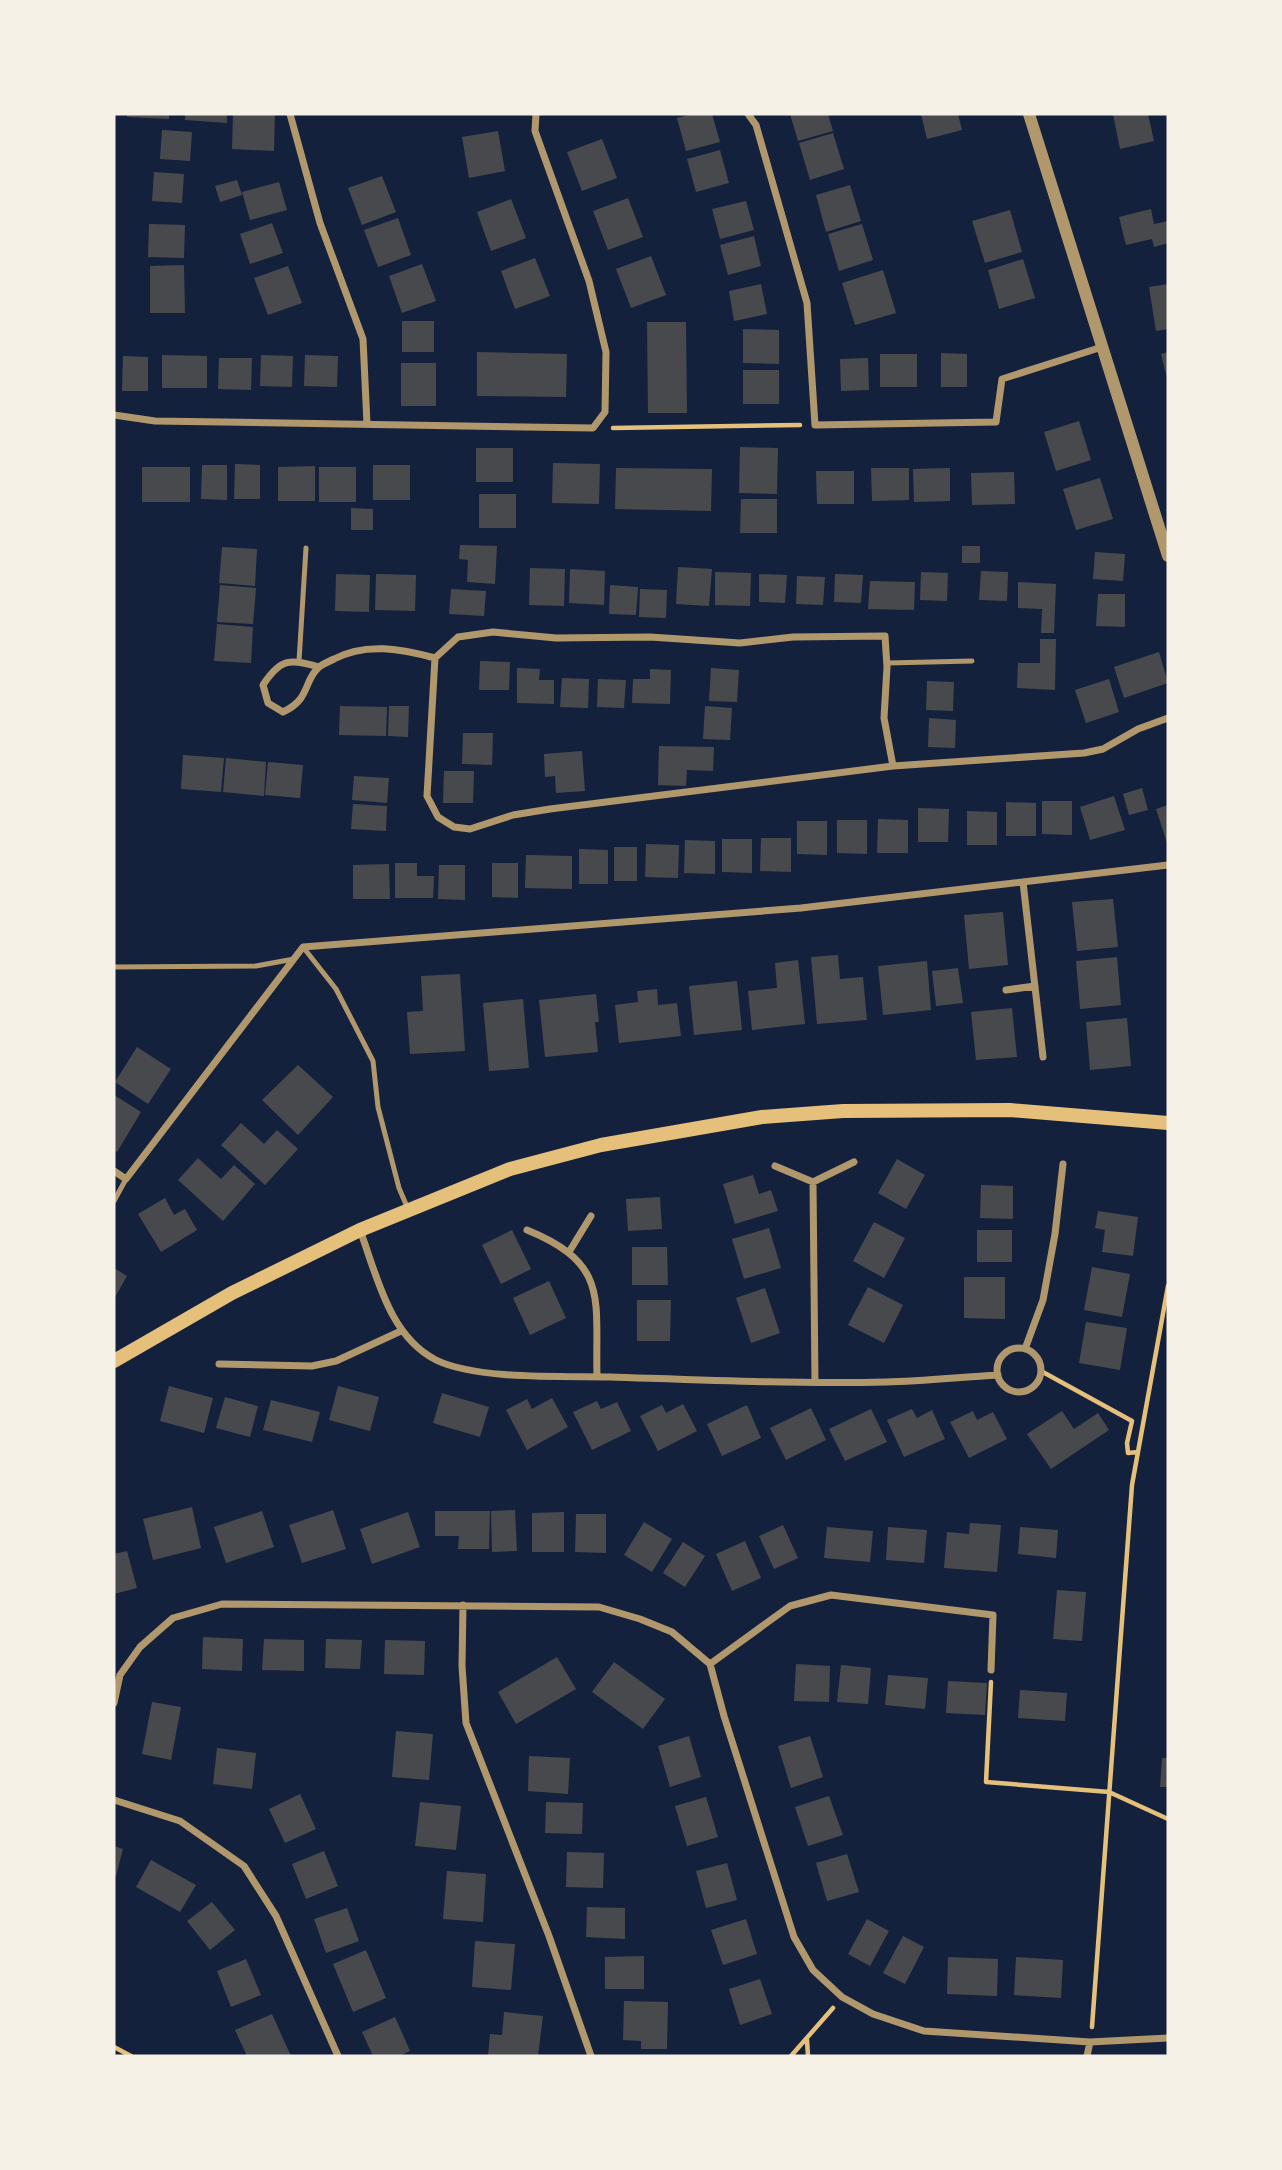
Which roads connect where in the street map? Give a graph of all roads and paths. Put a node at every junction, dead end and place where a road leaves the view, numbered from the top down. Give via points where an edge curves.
1 (290, 114) edge
2 (536, 114) edge
3 (748, 114) edge
4 (1029, 114) edge
5 (1102, 347) junction
6 (114, 415) edge
7 (367, 424) junction
8 (815, 425) junction
9 (593, 428) junction
10 (306, 548) dead end
11 (1168, 556) edge
12 (435, 658) junction
13 (299, 661) junction
14 (972, 662) dead end
15 (887, 663) junction
16 (318, 667) junction
17 (1168, 718) edge
18 (893, 766) junction
19 (1168, 865) edge
20 (1023, 882) junction
21 (303, 947) junction
22 (294, 959) junction
23 (114, 967) edge
24 (1035, 986) junction
25 (1006, 990) dead end
26 (1043, 1057) dead end
27 (1168, 1123) edge
28 (854, 1162) dead end
29 (1063, 1164) dead end
30 (775, 1166) dead end
31 (114, 1171) edge
32 (126, 1179) junction
33 (813, 1182) junction
34 (114, 1201) edge
35 (408, 1210) junction
36 (591, 1216) dead end
37 (360, 1230) junction
38 (527, 1230) dead end
39 (569, 1252) junction
40 (1168, 1286) edge
41 (401, 1331) junction
42 (1025, 1349) junction
43 (114, 1361) edge
44 (219, 1364) dead end
45 (1041, 1371) junction
46 (998, 1375) junction
47 (597, 1377) junction
48 (815, 1382) junction
49 (1138, 1452) junction
50 (463, 1605) junction
51 (710, 1664) junction
52 (991, 1670) joint
53 (114, 1703) edge
54 (1109, 1792) junction
55 (114, 1800) edge
56 (1168, 1819) edge
57 (842, 1997) junction
58 (1168, 2038) edge
59 (807, 2039) junction
60 (1090, 2042) junction
61 (114, 2048) edge
62 (131, 2056) edge
63 (338, 2056) edge
64 (591, 2056) edge
65 (791, 2056) edge
66 (808, 2056) edge
67 (1087, 2056) edge

1 - 7 street via 320,223 363,339
2 - 9 street via 535,131 589,281 606,352 605,412
3 - 8 street via 756,125 807,303
4 - 5 street
5 - 8 street via 1002,379 996,422
5 - 11 street
6 - 7 street via 155,421
7 - 9 street
8 - 9 path
10 - 13 lane
12 - 15 street via 458,637 493,632 740,643 885,636
12 - 16 street via 379,648 340,656
12 - 18 street via 428,796 438,817 454,827 470,829 550,809
13 - 16 street
13 - 16 street via 274,668 263,685 268,703 283,712 295,707
14 - 15 lane
15 - 18 street via 884,718
17 - 18 street via 1103,749 1084,753
19 - 20 street
20 - 21 street via 801,908
20 - 24 street
21 - 22 street
21 - 35 lane via 336,989 373,1061 378,1107
22 - 23 lane via 256,966
22 - 32 street
24 - 25 street
24 - 26 street
27 - 35 main road via 998,1110 843,1111 762,1117 601,1145 510,1169
28 - 33 street
29 - 42 street via 1043,1300
30 - 33 street
31 - 32 street
32 - 34 lane
33 - 48 street
35 - 37 main road
36 - 39 street
37 - 41 street
37 - 43 main road via 232,1293
38 - 39 street
39 - 47 street via 594,1290
40 - 49 path
41 - 44 street via 336,1361 312,1366
41 - 47 street via 435,1359 463,1370
42 - 45 street via 1038,1360
42 - 46 street via 1004,1355
45 - 46 street via 1037,1384 1024,1392 1009,1390
45 - 49 path via 1132,1421 1128,1453
46 - 48 street
47 - 48 street
49 - 54 path
50 - 51 street via 599,1606 672,1632
50 - 53 street via 222,1604 173,1618 140,1647 120,1675
50 - 64 street via 466,1723
51 - 52 street via 790,1606 831,1595 993,1615
51 - 57 street via 794,1937 813,1970
52 - 54 path via 986,1782
54 - 56 path
54 - 60 path
55 - 63 street via 180,1821 244,1866 276,1916
57 - 59 path
57 - 60 street via 873,2014 924,2031
58 - 60 street
59 - 65 path
59 - 66 path
60 - 67 street
61 - 62 path

